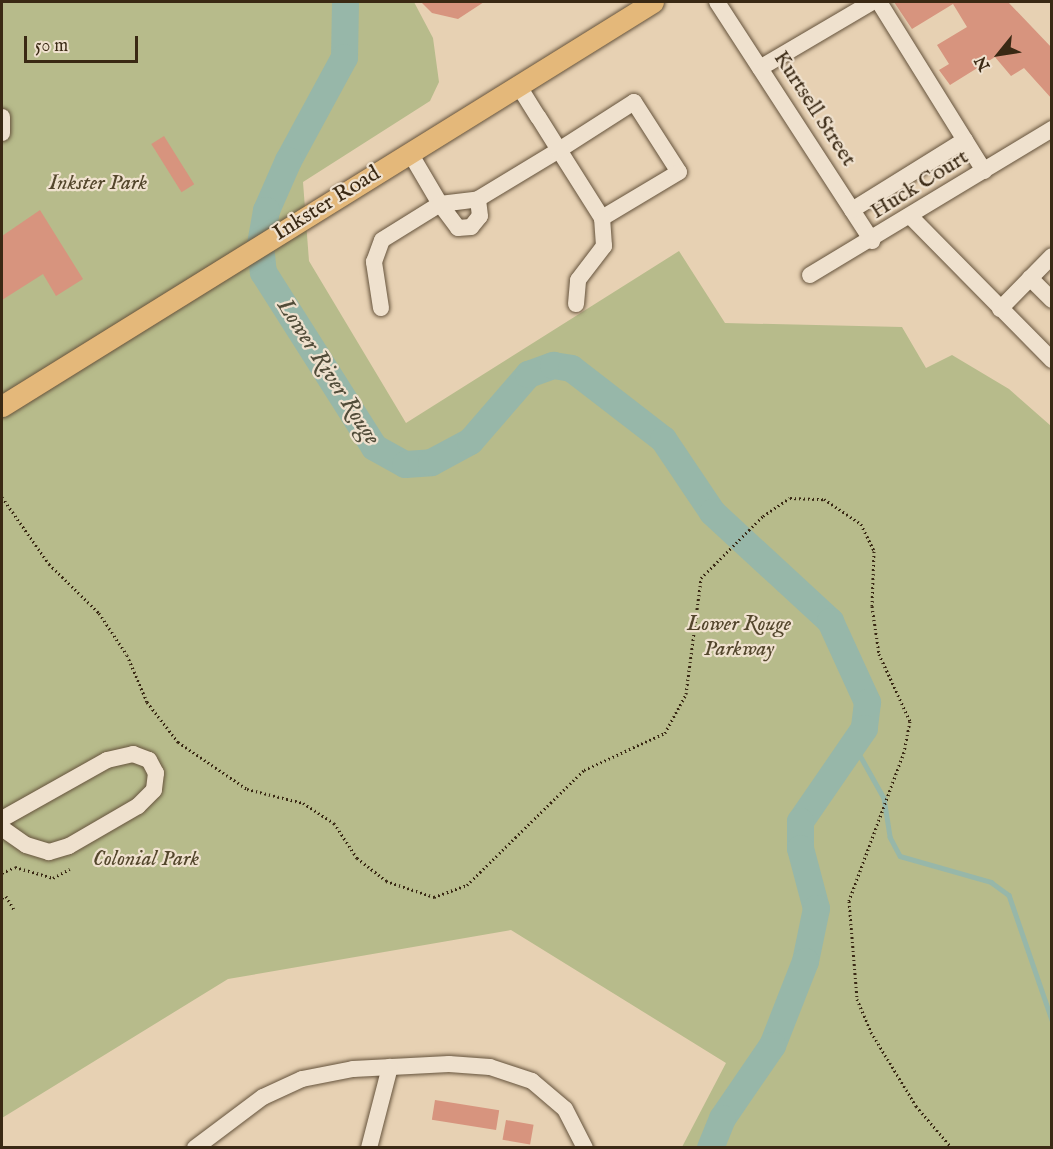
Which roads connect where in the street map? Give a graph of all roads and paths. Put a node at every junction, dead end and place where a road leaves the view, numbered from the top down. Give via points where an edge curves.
1 (653, 2) edge
2 (717, 2) edge
3 (872, 2) edge
4 (879, 2) edge
5 (760, 68) junction
6 (518, 85) junction
7 (2, 117) edge
8 (1052, 129) edge
9 (2, 133) edge
10 (965, 140) junction
11 (559, 150) junction
12 (410, 153) junction
13 (984, 171) junction
14 (478, 200) junction
15 (440, 204) junction
16 (852, 210) junction
17 (911, 217) junction
18 (602, 218) junction
19 (872, 242) junction
20 (1052, 256) edge
21 (810, 275) dead end
22 (1030, 278) junction
23 (1052, 300) edge
24 (576, 304) dead end
25 (381, 308) dead end
26 (1000, 309) junction
27 (1052, 360) edge
28 (2, 406) edge
29 (2, 497) edge
30 (2, 819) edge
31 (2, 828) edge
32 (70, 869) dead end
33 (2, 873) edge
34 (2, 898) edge
35 (14, 910) dead end
36 (390, 1067) junction
37 (195, 1148) edge
38 (369, 1148) edge
39 (585, 1148) edge
40 (952, 1148) edge

1 - 6 main road, Inkster Road
2 - 5 street, Kurtsell Street
3 - 5 street
4 - 10 street
5 - 16 street, Kurtsell Street
6 - 11 street
6 - 12 main road, Inkster Road
7 - 9 street
8 - 13 street, Huck Court
10 - 13 street
10 - 16 street
11 - 14 street
11 - 18 street
11 - 18 street via 634,102 679,172
12 - 15 street
12 - 28 main road, Inkster Road
13 - 17 street, Huck Court
14 - 15 street
14 - 15 street via 477,223 465,229 453,224
15 - 25 street via 377,246 374,262
16 - 19 street, Kurtsell Street
17 - 19 street, Huck Court
17 - 26 street
18 - 24 street via 604,246 578,280
19 - 21 street, Huck Court
20 - 22 street
22 - 23 street
22 - 26 street
26 - 27 street
29 - 40 path via 49,564 99,613 127,655 147,702 178,742 247,789 303,803 334,823 357,858 386,881 434,897 467,885 584,770 665,733 686,694 701,578 763,516 790,498 824,499 861,524 874,551 872,606 879,654 910,721 904,752 849,901 857,999 916,1106
30 - 31 street via 107,760 133,754 149,760 156,772 154,790 138,806 69,846 49,852 26,845
32 - 33 path via 53,878 15,867
34 - 35 path via 6,896
36 - 37 street via 327,1073 277,1089
36 - 38 street
36 - 39 street via 473,1065 520,1075 565,1109

